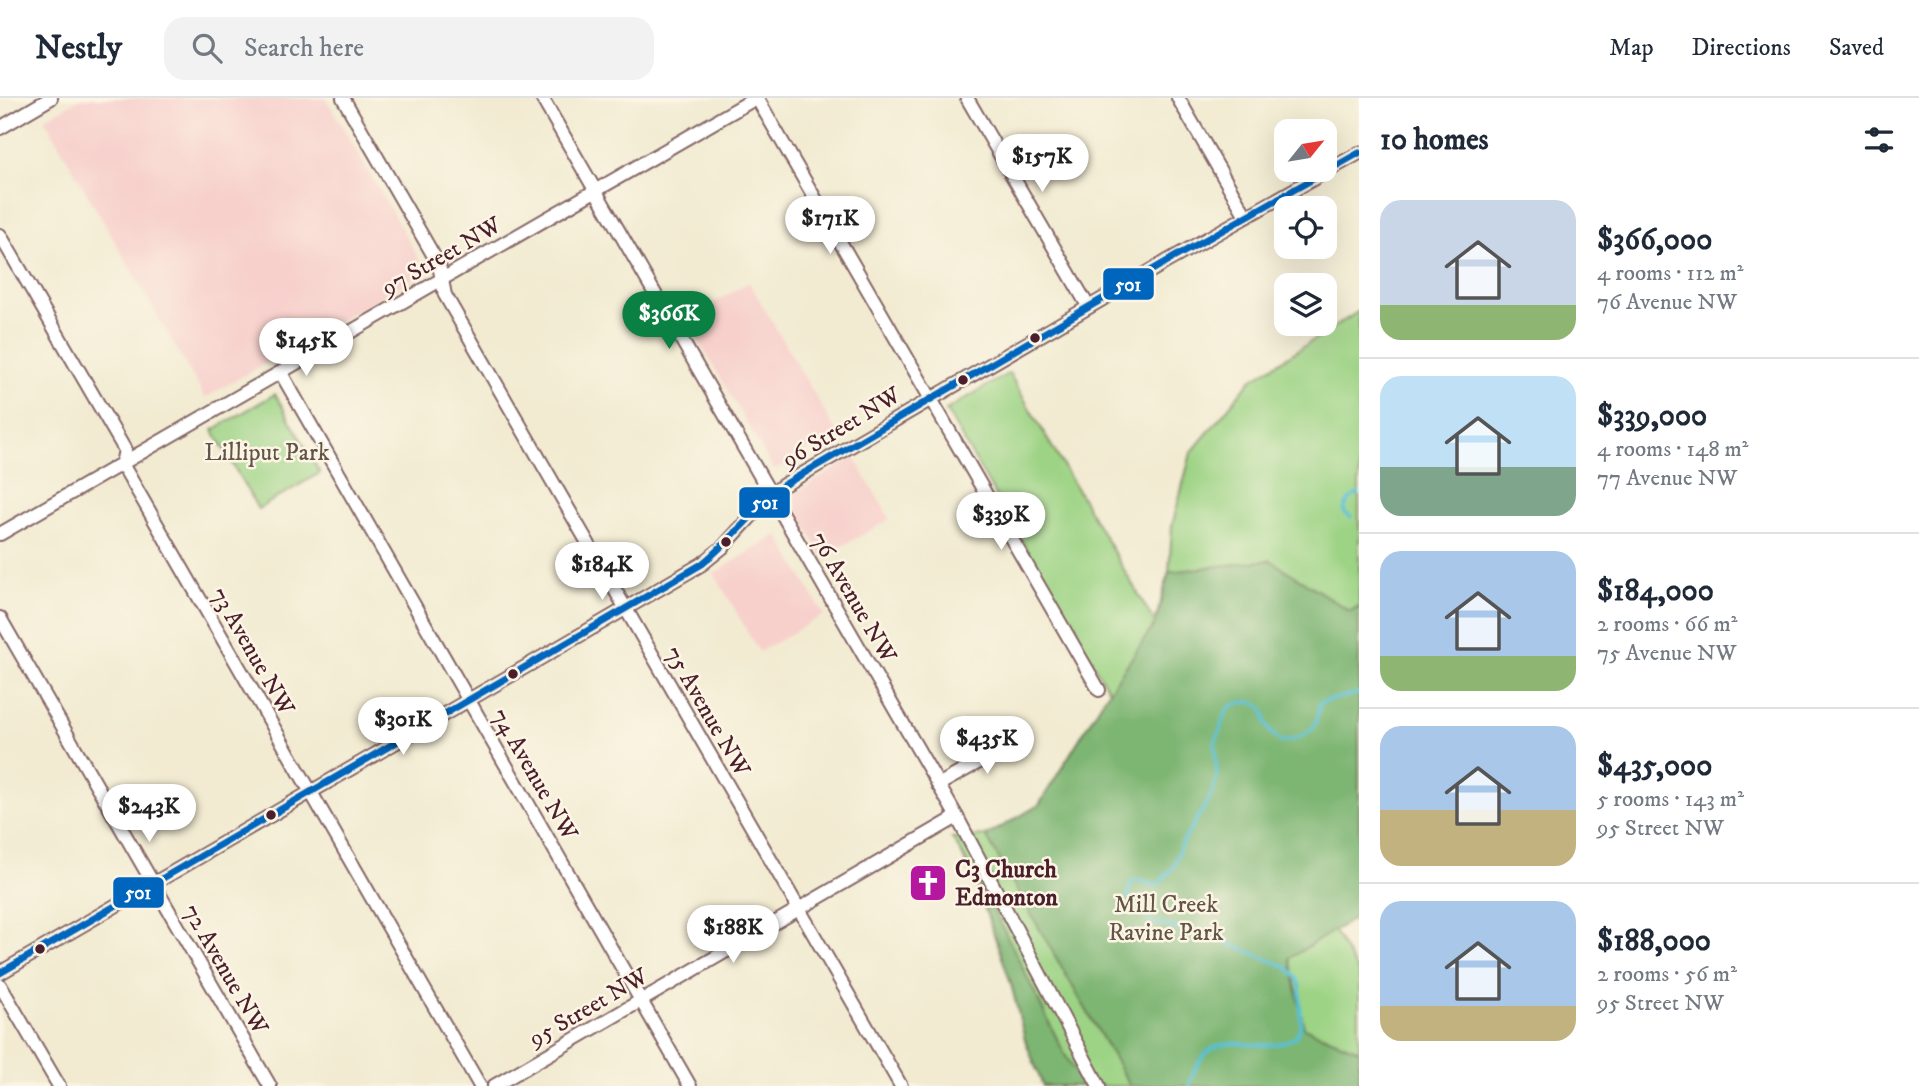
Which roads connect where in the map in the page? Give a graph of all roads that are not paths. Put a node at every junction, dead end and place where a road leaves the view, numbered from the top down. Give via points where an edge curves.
1 (51, 98) edge
2 (343, 98) edge
3 (542, 98) edge
4 (757, 98) edge
5 (967, 98) edge
6 (1178, 98) edge
7 (0, 128) edge
8 (1359, 153) edge
9 (596, 191) junction
10 (1246, 216) junction
11 (0, 235) edge
12 (442, 279) junction
13 (1088, 306) junction
14 (281, 373) junction
15 (932, 397) junction
16 (122, 464) junction
17 (771, 495) junction
18 (0, 534) edge
19 (625, 609) junction
20 (0, 618) edge
21 (1099, 690) dead end
22 (468, 700) junction
23 (1020, 739) dead end
24 (938, 785) junction
25 (310, 792) junction
26 (957, 817) junction
27 (153, 885) junction
28 (799, 908) junction
29 (0, 973) edge
30 (0, 985) edge
31 (641, 1000) junction
32 (58, 1086) edge
33 (270, 1086) edge
34 (480, 1086) edge
35 (494, 1086) edge
36 (690, 1086) edge
37 (901, 1086) edge
38 (1099, 1086) edge

1 - 7 street
2 - 12 street, 75 Avenue NW via 439,265
3 - 9 street, 76 Avenue NW
4 - 9 street, 97 Street NW
4 - 15 street
5 - 13 street
6 - 10 street
8 - 10 street, 96 Street NW
9 - 12 street, 97 Street NW
9 - 17 street, 76 Avenue NW
10 - 13 street, 96 Street NW
11 - 16 street, 73 Avenue NW via 125,450
12 - 14 street, 97 Street NW
12 - 19 street, 75 Avenue NW via 445,295
13 - 15 street, 96 Street NW
14 - 16 street, 97 Street NW
14 - 22 street, 74 Avenue NW
15 - 17 street, 96 Street NW
15 - 21 street
16 - 18 street, 97 Street NW
16 - 25 street, 73 Avenue NW
17 - 19 street, 96 Street NW via 710,558
17 - 24 street, 76 Avenue NW
19 - 22 street, 96 Street NW
19 - 28 street, 75 Avenue NW
20 - 27 street, 72 Avenue NW
22 - 25 street, 96 Street NW
22 - 31 street, 74 Avenue NW
23 - 24 street
24 - 26 street, 76 Avenue NW
25 - 27 street, 96 Street NW
25 - 34 street, 73 Avenue NW
26 - 28 street, 95 Street NW
26 - 38 street, 76 Avenue NW
27 - 29 street, 96 Street NW
27 - 33 street, 72 Avenue NW
28 - 31 street, 95 Street NW
28 - 37 street, 75 Avenue NW
30 - 32 street
31 - 35 street, 95 Street NW
31 - 36 street, 74 Avenue NW

